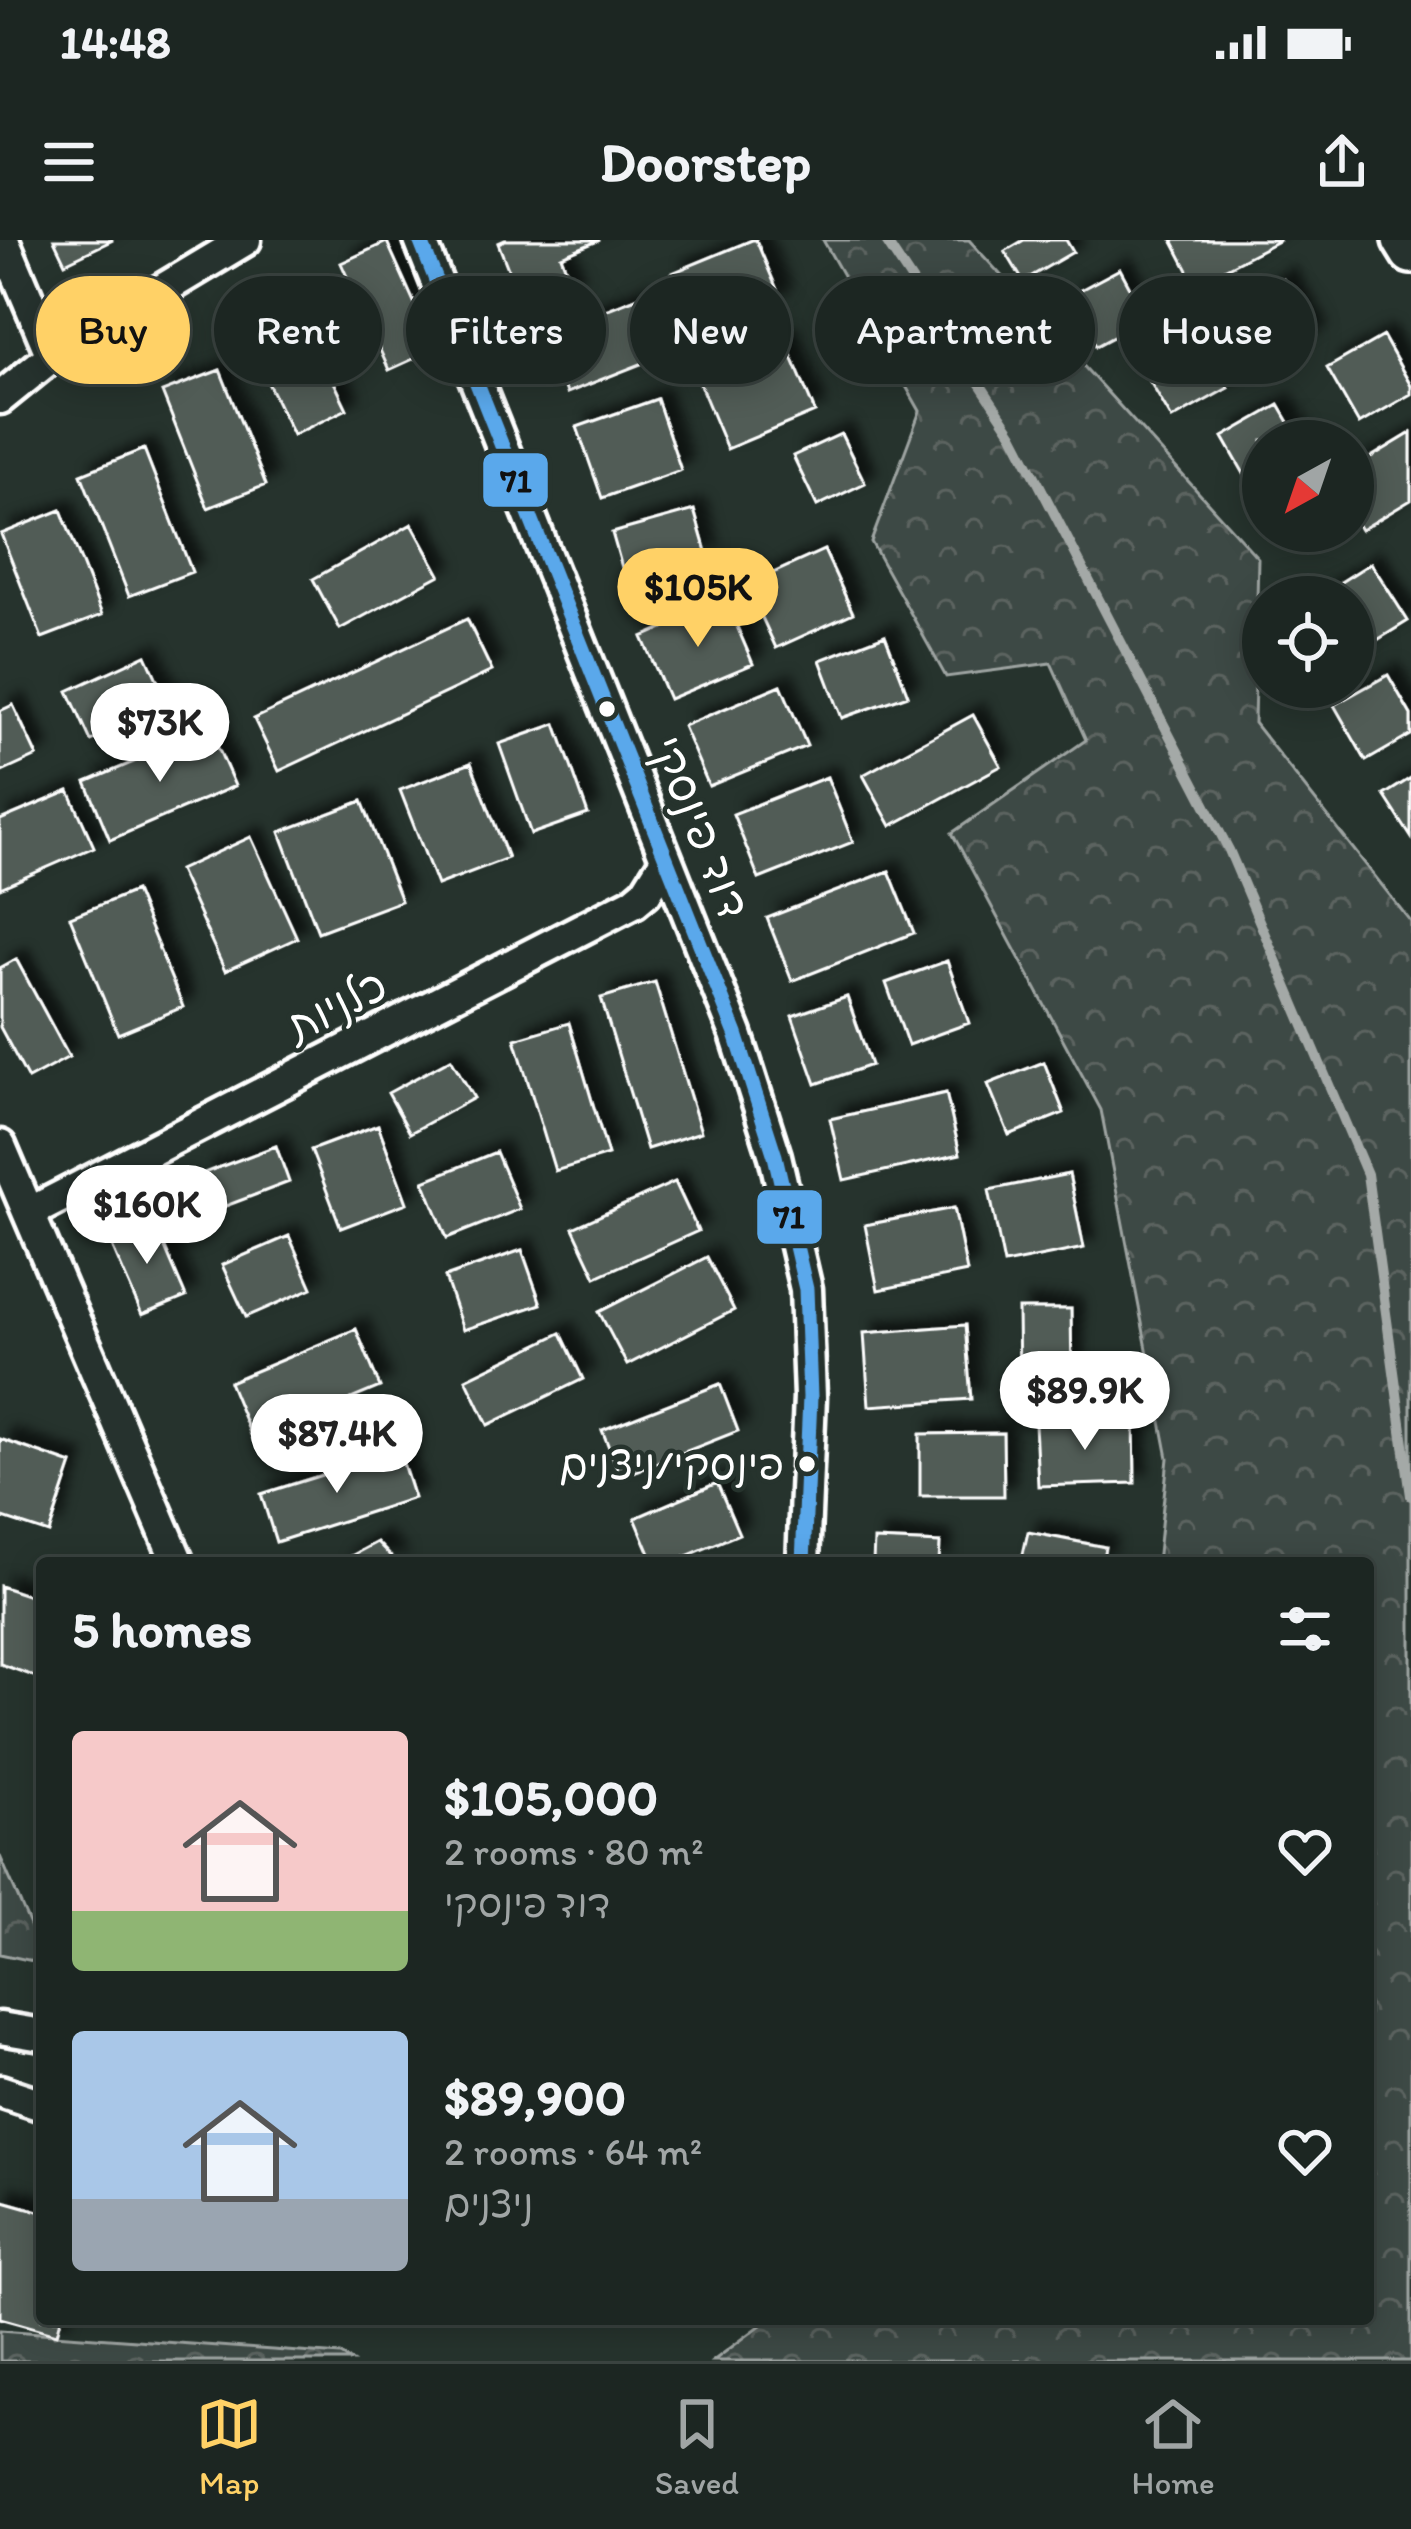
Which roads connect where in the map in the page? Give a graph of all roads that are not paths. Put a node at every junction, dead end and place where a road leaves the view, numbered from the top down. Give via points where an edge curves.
1 (2, 240) edge
2 (245, 240) edge
3 (420, 240) edge
4 (1403, 240) edge
5 (1411, 253) edge
6 (185, 276) edge
7 (36, 319) edge
8 (36, 369) edge
9 (0, 398) edge
10 (665, 860) junction
11 (0, 1146) edge
12 (31, 1212) junction
13 (175, 1557) edge
14 (803, 1557) edge
15 (0, 2028) edge
16 (36, 2035) edge
17 (0, 2091) edge
18 (36, 2103) edge

1 - 7 street
2 - 6 street
3 - 10 street, דוד פינסקי
4 - 5 street
8 - 9 street
10 - 12 street, כלניות via 634,902
10 - 14 street, דוד פינסקי via 736,1034 776,1156 806,1289
11 - 12 street
12 - 13 street
15 - 16 street
17 - 18 street

